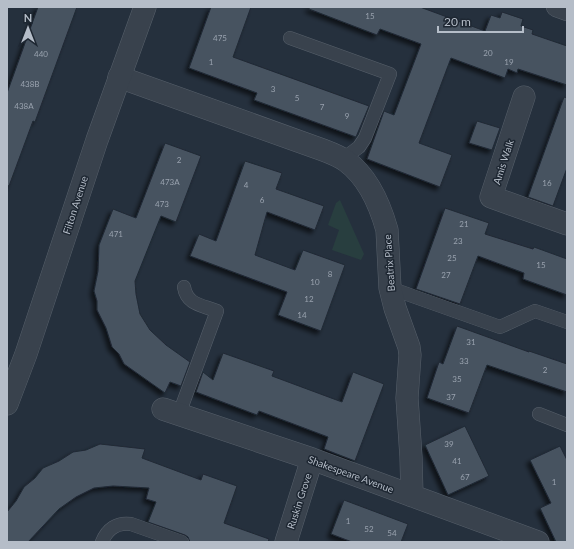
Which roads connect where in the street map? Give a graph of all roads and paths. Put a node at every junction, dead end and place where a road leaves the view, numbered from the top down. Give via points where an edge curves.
1 (145, 7) edge
2 (556, 7) edge
3 (567, 11) edge
4 (290, 38) dead end
5 (119, 77) junction
6 (524, 97) dead end
7 (343, 159) junction
8 (567, 224) edge
9 (184, 287) dead end
10 (390, 288) junction
11 (567, 322) edge
12 (7, 404) edge
13 (171, 412) joint
14 (539, 414) dead end
15 (567, 425) edge
16 (312, 459) junction
17 (412, 496) junction
18 (102, 542) edge
19 (182, 542) edge
20 (286, 542) edge
21 (538, 542) edge

1 - 5 street, Filton Avenue
2 - 3 street
4 - 7 lane via 390,74 365,138
5 - 7 street, Beatrix Place
5 - 12 street, Filton Avenue
6 - 8 street, Amis Walk via 491,197
7 - 10 street, Beatrix Place via 355,169 380,209 387,230
9 - 13 lane via 190,300 216,311
10 - 11 lane via 500,327 535,311
10 - 17 street, Beatrix Place via 410,355 407,398
13 - 16 street, Shakespeare Avenue
14 - 15 lane
16 - 17 street, Shakespeare Avenue
16 - 20 street, Ruskin Grove
17 - 21 street, Shakespeare Avenue
18 - 19 lane via 110,528 124,523

